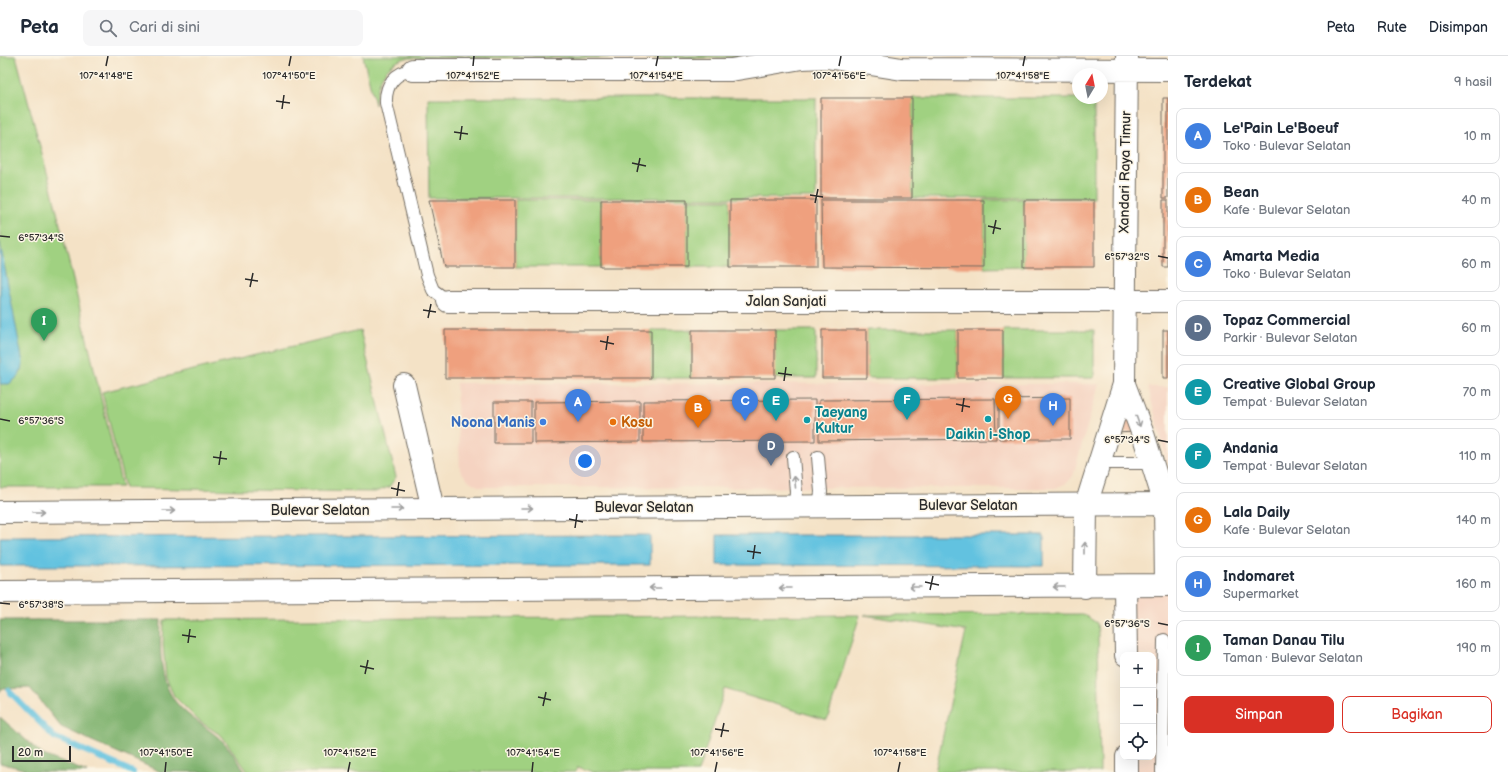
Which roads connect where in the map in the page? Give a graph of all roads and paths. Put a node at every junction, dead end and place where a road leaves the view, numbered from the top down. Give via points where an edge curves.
1 (1126, 63) edge
2 (413, 70) joint
3 (1168, 70) edge
4 (448, 301) joint
5 (1124, 301) junction
6 (1168, 301) edge
7 (1124, 384) junction
8 (404, 385) dead end
9 (793, 457) dead end
10 (818, 457) dead end
11 (1099, 463) junction
12 (1152, 463) junction
13 (1167, 504) edge
14 (1086, 505) junction
15 (794, 506) junction
16 (819, 506) junction
17 (432, 509) junction
18 (0, 512) edge
19 (1167, 585) edge
20 (1124, 586) junction
21 (1085, 587) junction
22 (0, 592) edge
23 (1164, 640) dead end
24 (1126, 652) edge
25 (1127, 760) edge
26 (1127, 772) edge
27 (1162, 772) edge

1 - 2 main road via 902,69 826,57 802,58 732,70
1 - 3 main road
1 - 5 main road, Xandari Raya Timur
2 - 4 lane via 405,71 392,79 386,90 386,103 427,275 433,290
4 - 5 main road, Jalan Sanjati
5 - 6 main road, Jalan Sanjati
5 - 7 main road, Xandari Raya Timur
7 - 11 main road
7 -> 12 main road
8 - 17 main road
15 -> 9 lane via 796,492
10 - 16 lane via 821,492
11 - 12 lane
11 - 14 main road
12 - 13 main road
13 - 14 main road, Bulevar Selatan
13 - 19 main road
14 - 16 main road, Bulevar Selatan
21 -> 14 main road
15 - 16 main road, Bulevar Selatan
17 -> 15 main road, Bulevar Selatan
18 -> 17 main road, Bulevar Selatan
19 - 20 main road
20 - 21 main road
20 - 24 main road
21 -> 22 main road
23 - 27 lane
25 - 26 main road

